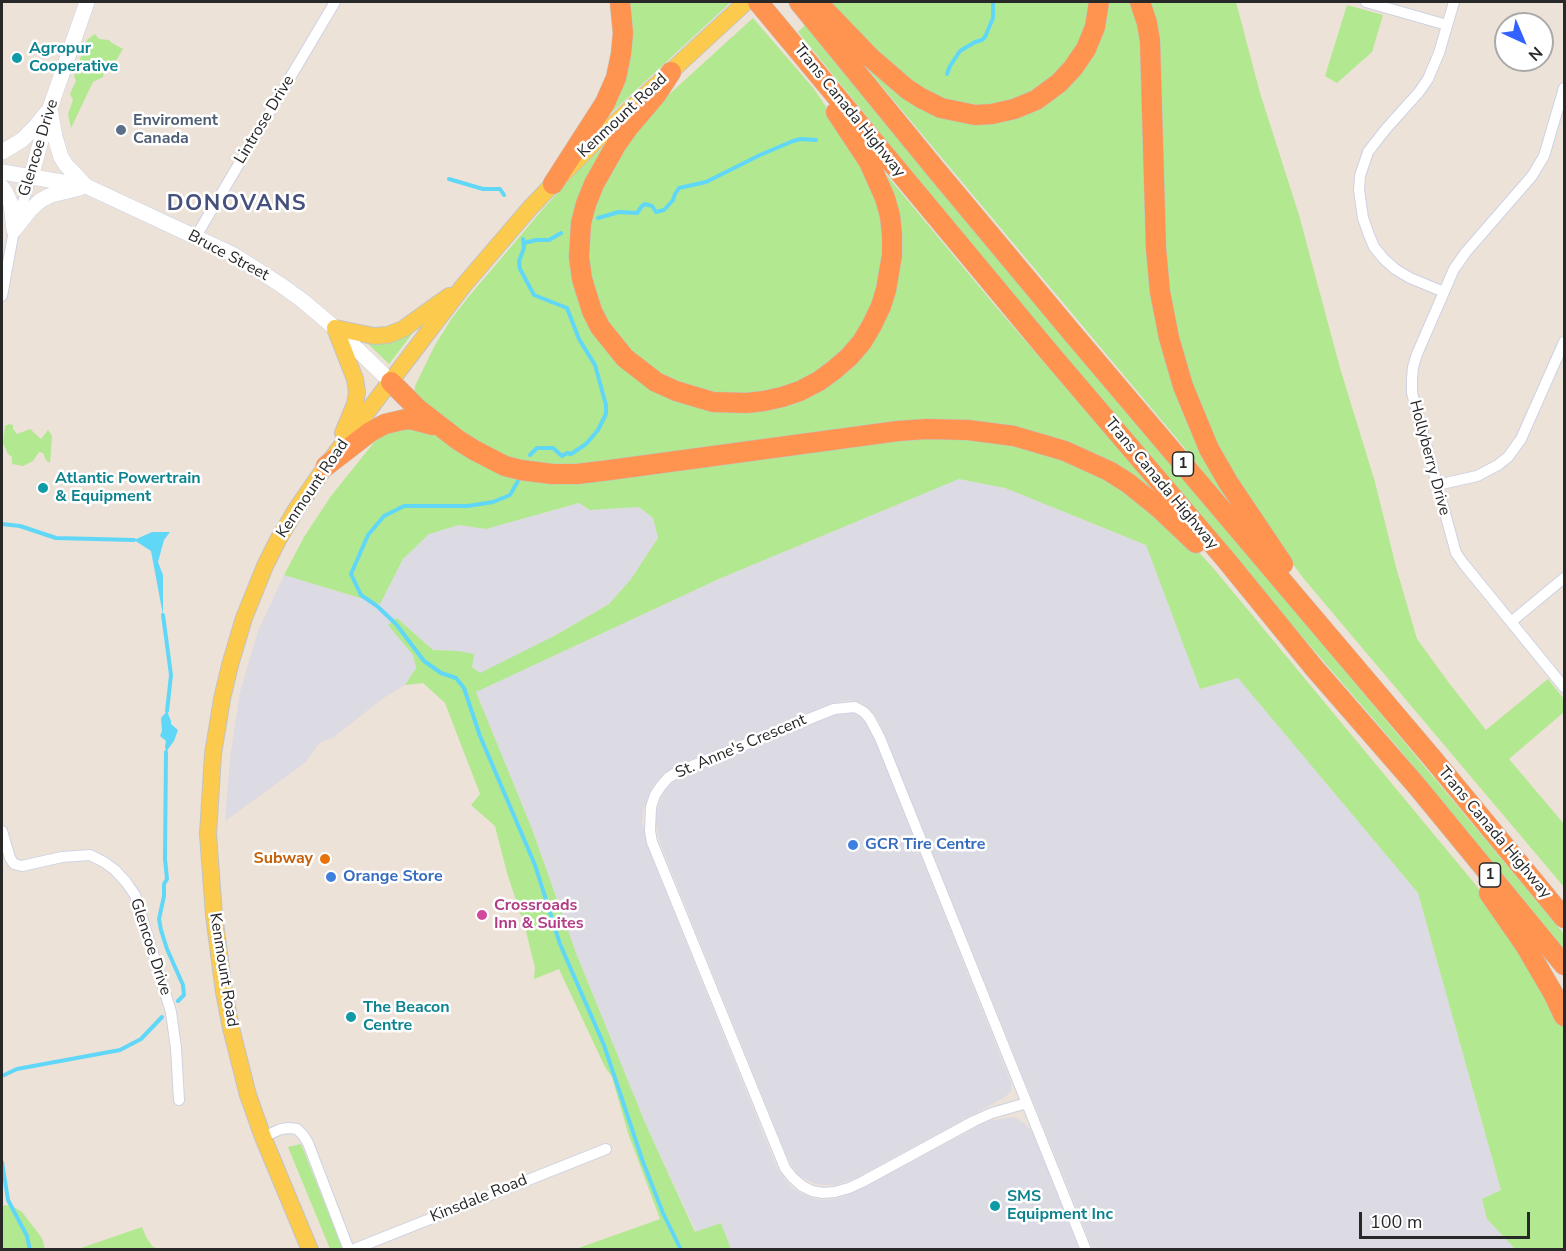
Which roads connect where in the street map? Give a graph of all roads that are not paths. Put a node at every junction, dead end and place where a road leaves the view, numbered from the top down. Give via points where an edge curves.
1 (87, 2) edge
2 (335, 2) edge
3 (620, 2) edge
4 (746, 2) edge
5 (758, 2) edge
6 (1099, 2) edge
7 (1140, 2) edge
8 (1366, 2) edge
9 (1454, 2) edge
10 (807, 4) edge
11 (1447, 25) junction
12 (782, 30) junction
13 (671, 72) junction
14 (1564, 88) edge
15 (50, 108) junction
16 (2, 152) edge
17 (2, 172) edge
18 (31, 177) junction
19 (553, 184) junction
20 (86, 186) junction
21 (2, 187) edge
22 (14, 230) junction
23 (195, 238) junction
24 (464, 285) junction
25 (1444, 292) junction
26 (2, 296) edge
27 (335, 328) junction
28 (1564, 342) edge
29 (391, 382) junction
30 (444, 429) junction
31 (326, 466) junction
32 (1437, 485) junction
33 (1564, 578) edge
34 (1511, 622) junction
35 (1564, 687) edge
36 (1427, 752) junction
37 (1412, 781) junction
38 (2, 831) edge
39 (1564, 899) edge
40 (1564, 918) edge
41 (1564, 965) edge
42 (1564, 1016) edge
43 (179, 1100) dead end
44 (1027, 1103) junction
45 (263, 1137) junction
46 (606, 1149) dead end
47 (310, 1250) edge
48 (351, 1250) edge
49 (1086, 1250) edge

1 - 15 main road, Glencoe Drive
2 - 23 street, Lintrose Drive
3 - 19 highway via 623,33 616,78 605,103
4 - 13 main road, Kenmount Road
5 - 12 highway, Trans Canada Highway / 1
6 - 10 highway via 1089,42 1068,74 1049,92 1029,103 985,115 940,108 921,98
7 - 36 highway via 1151,51 1158,277 1183,386 1218,465 1258,528 1360,662 1419,729
8 - 11 street
9 - 11 street
10 - 36 highway, Trans Canada Highway / 1 via 945,180
11 - 25 street via 1428,79 1368,152 1359,190 1363,218 1374,247 1410,279
12 - 13 highway via 869,162 885,198 892,235 886,290 862,342 834,370 800,391 764,401 729,403 675,391 625,358 592,311 579,257 586,204 616,145
12 - 37 highway, Trans Canada Highway / 1
13 - 19 main road, Kenmount Road
14 - 25 street, Hollyberry Drive via 1539,166 1460,260
15 - 16 main road via 29,133
15 - 18 main road, Glencoe Drive
15 - 20 main road via 61,157
17 - 18 main road, Bruce Street
18 - 20 main road, Bruce Street
18 - 22 street, Glencoe Drive
19 - 24 main road, Kenmount Road
20 - 22 main road via 41,200
20 - 23 main road, Bruce Street
21 - 22 main road via 11,204
22 - 26 street, Glencoe Drive
23 - 27 main road, Bruce Street via 257,269
24 - 27 main road via 395,333 374,336
24 - 29 main road, Kenmount Road
25 - 32 street, Hollyberry Drive via 1413,367 1412,379 1412,393
27 - 29 main road, Bruce Street
27 - 31 main road via 355,380 357,398
28 - 32 street via 1521,439 1508,457 1477,476
29 - 30 highway
29 - 31 main road, Kenmount Road
30 - 31 highway via 411,419 393,421 370,432
30 - 37 highway via 505,466 552,474 927,429 991,432 1054,447 1109,471 1172,519 1393,773
31 - 45 main road, Kenmount Road via 285,528 252,597 222,699 212,763 208,834 224,992 239,1062
32 - 34 street, Hollyberry Drive via 1456,553
33 - 34 street
34 - 35 street, Hollyberry Drive
36 - 39 highway via 1447,761
36 - 40 highway, Trans Canada Highway / 1
37 - 41 highway, Trans Canada Highway / 1
37 - 42 highway via 1421,806 1504,913
38 - 43 street, Glencoe Drive via 14,864 90,855 115,870 135,895 171,1012
44 - 44 street, St. Anne's Crescent via 974,1121 849,1188 812,1191 792,1177 784,1168 652,842 651,807 668,778 834,709 855,707 864,712 880,738
44 - 49 street, St. Anne's Crescent
45 - 47 main road, Kenmount Road
45 - 48 street via 289,1128 303,1135
46 - 48 street, Kinsdale Road

